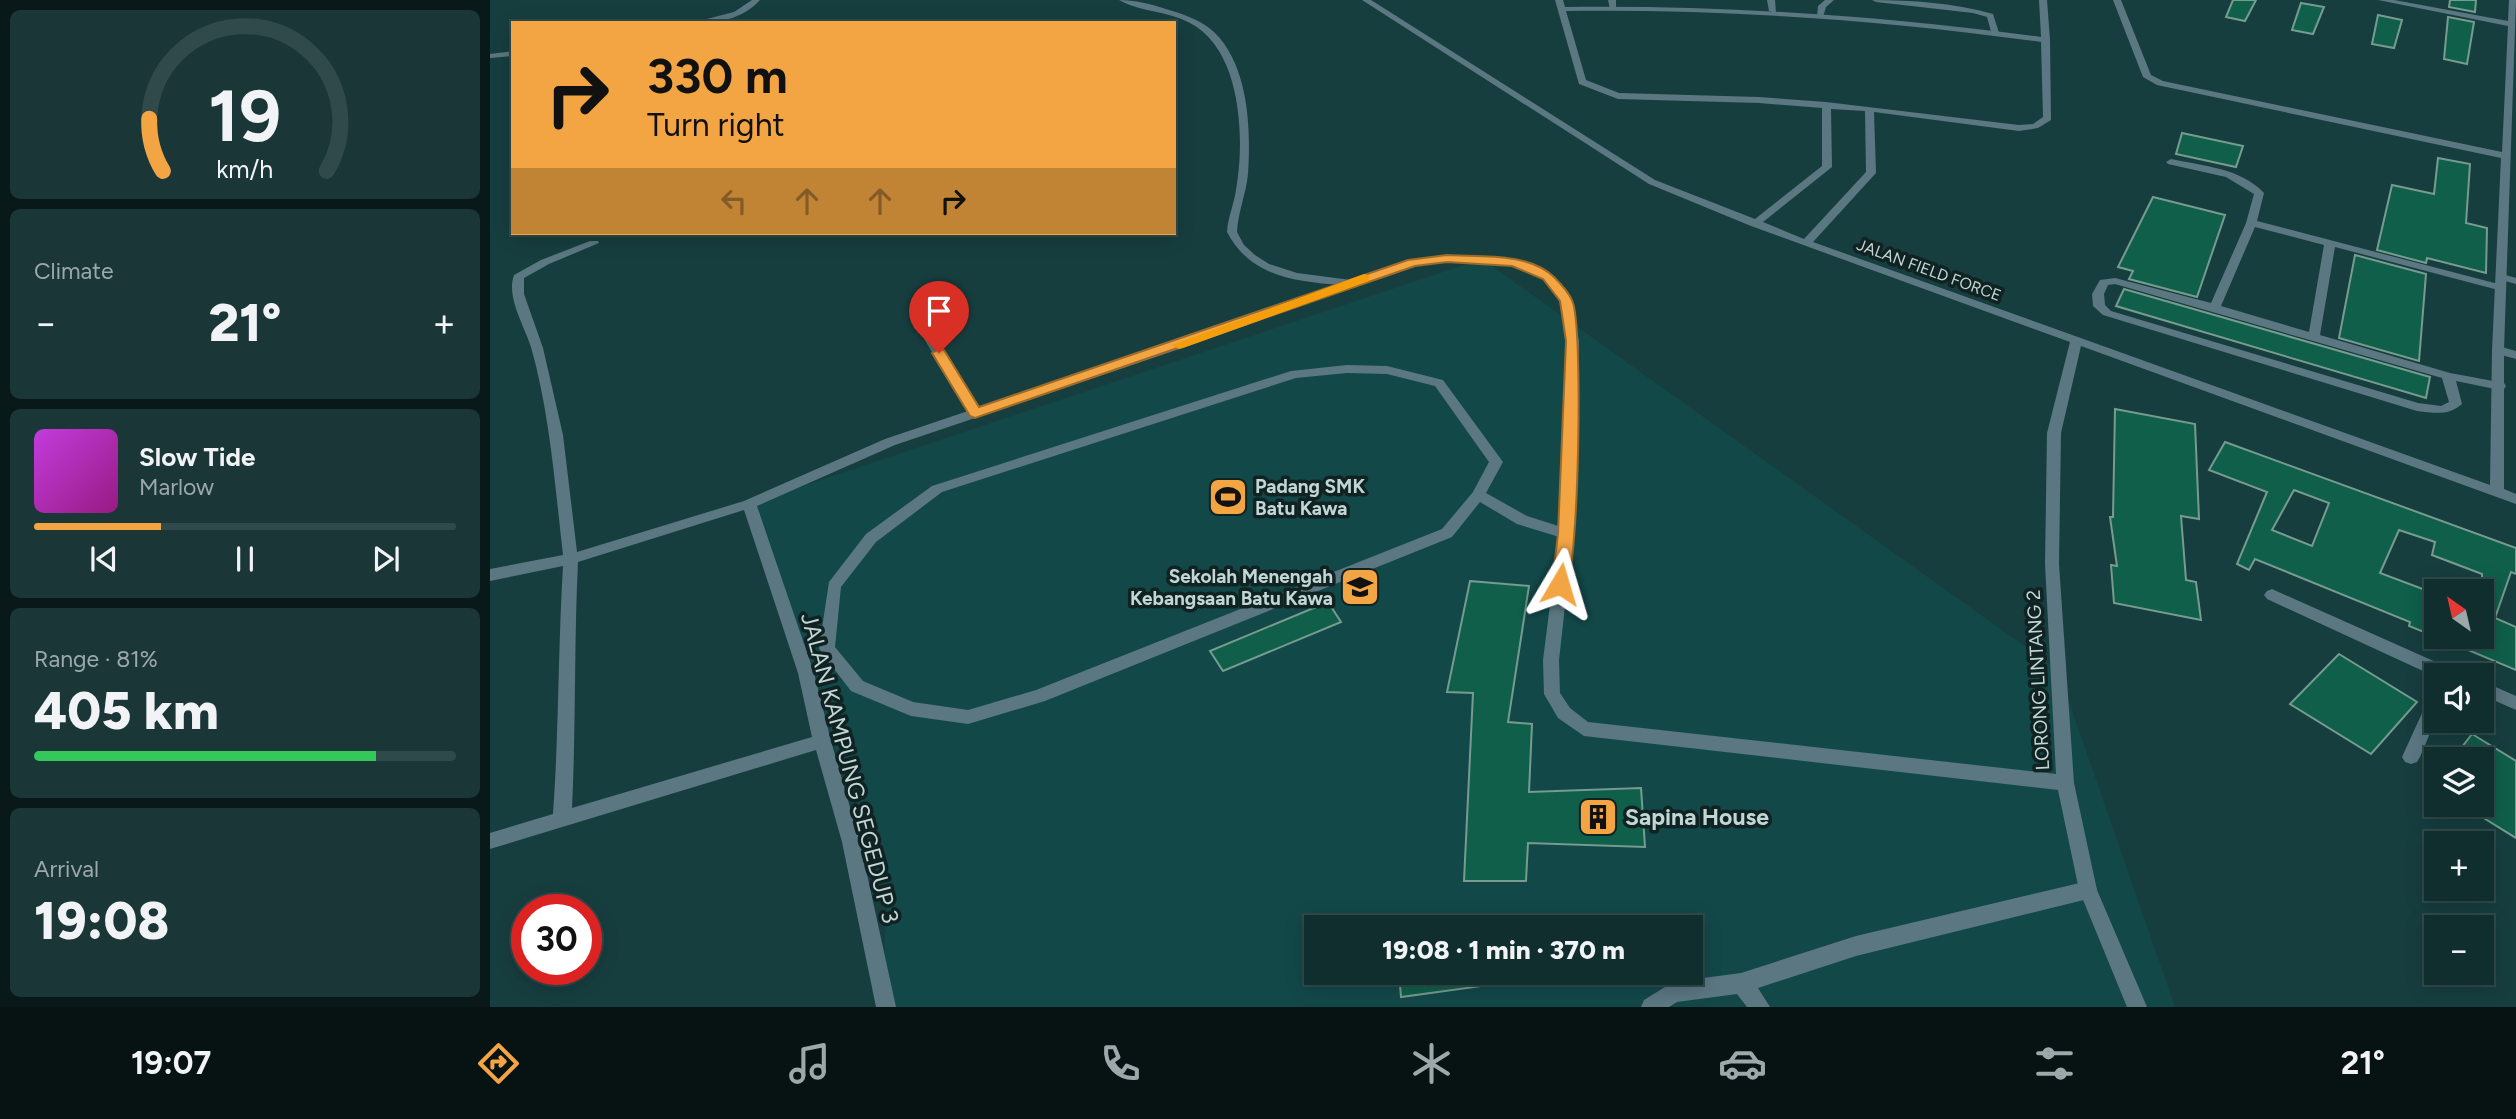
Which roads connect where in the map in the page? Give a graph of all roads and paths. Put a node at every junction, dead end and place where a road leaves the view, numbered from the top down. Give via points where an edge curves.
1 (756, 0) edge
2 (1122, 0) edge
3 (1366, 0) edge
4 (1771, 0) edge
5 (1830, 0) edge
6 (1876, 0) edge
7 (2043, 0) edge
8 (2117, 0) edge
9 (2382, 0) edge
10 (2513, 0) edge
11 (1612, 4) edge
12 (1560, 5) edge
13 (1773, 11) junction
14 (1820, 15) junction
15 (704, 21) edge
16 (2512, 24) junction
17 (1995, 33) junction
18 (2046, 40) junction
19 (511, 53) edge
20 (490, 56) edge
21 (1826, 105) junction
22 (1869, 109) junction
23 (2511, 138) edge
24 (2510, 152) edge
25 (2171, 162) dead end
26 (2251, 223) junction
27 (1755, 224) junction
28 (594, 243) dead end
29 (1807, 243) junction
30 (2330, 243) junction
31 (2516, 281) edge
32 (1352, 282) junction
33 (2502, 283) junction
34 (2215, 308) junction
35 (921, 324) dead end
36 (2314, 336) junction
37 (2076, 341) junction
38 (2498, 350) junction
39 (2516, 355) edge
40 (2448, 376) junction
41 (2500, 386) junction
42 (975, 413) junction
43 (2497, 492) junction
44 (1478, 495) junction
45 (2516, 499) edge
46 (749, 504) junction
47 (1566, 534) junction
48 (571, 559) junction
49 (490, 575) edge
50 (2272, 595) dead end
51 (2424, 664) edge
52 (2494, 693) edge
53 (2516, 703) edge
54 (2424, 727) edge
55 (822, 741) junction
56 (2411, 757) dead end
57 (2064, 783) junction
58 (562, 819) junction
59 (490, 841) edge
60 (2088, 890) junction
61 (1741, 983) junction
62 (886, 1007) edge
63 (1651, 1007) edge
64 (1760, 1007) edge
65 (2137, 1007) edge

1 - 15 street via 744,12
2 - 32 street via 1182,17 1212,35 1225,51 1241,106 1244,150 1232,232 1243,253 1301,278
3 - 27 street, JALAN FIELD FORCE via 1653,182
4 - 13 street
5 - 14 street
6 - 17 street via 1974,11 1990,16
7 - 18 street
8 - 24 street via 2147,77 2160,83
9 - 16 street
10 - 16 street
11 - 12 street
11 - 13 street
12 - 21 street via 1582,82 1604,92
13 - 14 street
14 - 17 street
16 - 23 street
17 - 18 street
18 - 22 street via 2048,118 2035,126 1999,127
19 - 20 street
21 - 22 street
21 - 27 street via 1827,167
22 - 29 street via 1871,173
23 - 24 street
24 - 33 street
25 - 26 street via 2249,182 2259,193
26 - 30 street
26 - 34 street
27 - 29 street, JALAN FIELD FORCE
28 - 48 street via 518,277 555,435
29 - 37 street, JALAN FIELD FORCE
30 - 33 street
30 - 36 street
31 - 33 street
32 - 42 street
32 - 47 street via 1413,262 1482,259 1515,262 1547,277 1557,288 1566,301 1573,341
33 - 38 street
34 - 36 street
34 - 40 street via 2115,281 2104,282 2098,294 2099,306 2107,313 2417,407 2442,410 2456,404
35 - 42 street
36 - 40 street
37 - 43 street, JALAN FIELD FORCE
37 - 57 street, LORONG LINTANG 2 via 2053,433 2052,564
38 - 39 street
38 - 41 street
40 - 41 street
41 - 43 street
42 - 46 street via 890,442
43 - 45 street, JALAN FIELD FORCE
44 - 44 street via 1496,462 1439,383 1387,370 1295,374 937,489 871,538 834,586 827,648 856,687 911,709 968,716 1040,696 1447,533
44 - 47 street via 1522,520
46 - 48 street
46 - 55 street, JALAN KAMPUNG SEGEDUP 3 via 806,673
47 - 57 street via 1551,660 1552,694 1564,713 1584,729
48 - 49 street
48 - 58 street
50 - 51 street
52 - 53 street
54 - 56 street
55 - 58 street
55 - 62 street, JALAN KAMPUNG SEGEDUP 3 via 851,842
57 - 60 street, LORONG LINTANG 2
58 - 59 street
60 - 61 street via 1856,946
60 - 65 street, LORONG LINTANG 2
61 - 63 street via 1673,992
61 - 64 street

